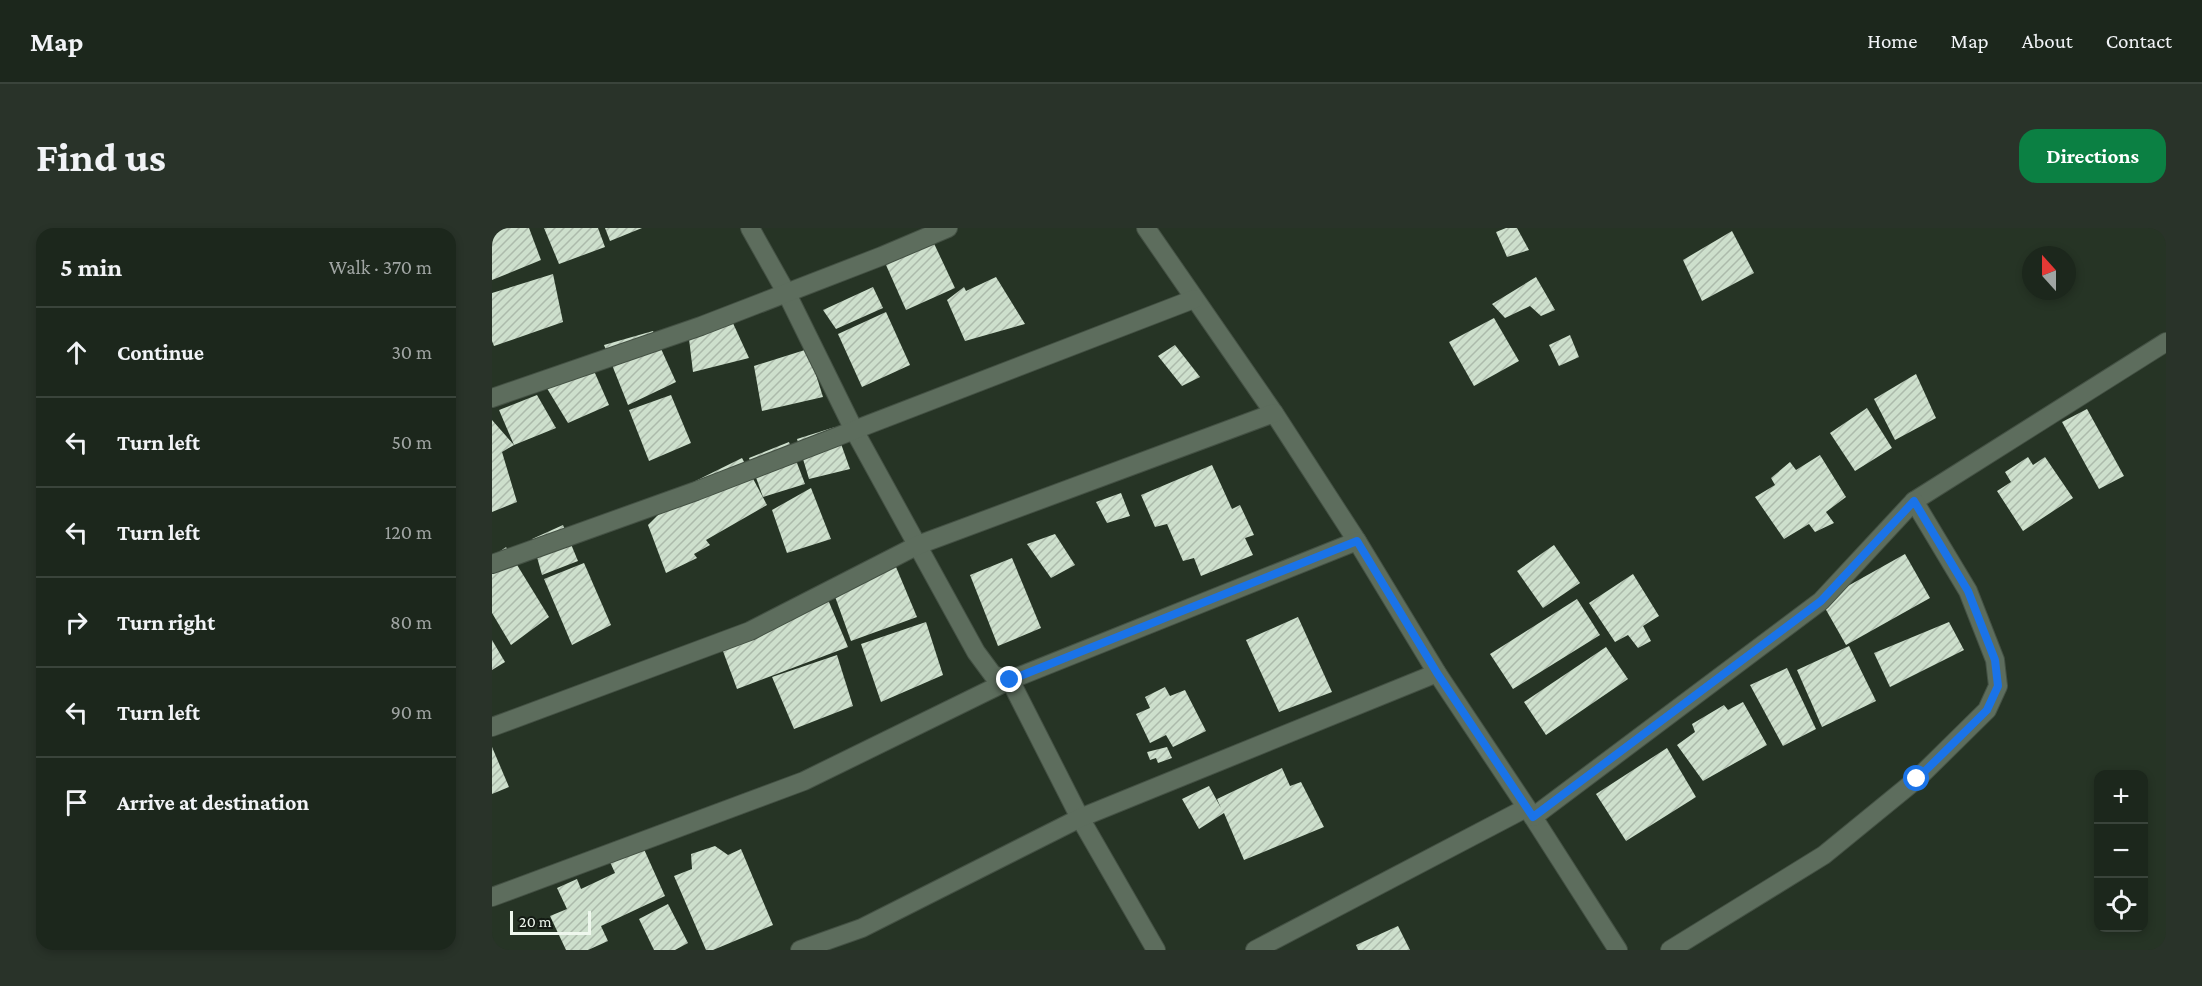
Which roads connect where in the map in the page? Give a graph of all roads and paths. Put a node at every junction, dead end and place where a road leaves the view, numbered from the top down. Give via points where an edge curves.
1 (750, 228) edge
2 (948, 228) edge
3 (1146, 228) edge
4 (787, 294) junction
5 (1194, 299) junction
6 (2166, 342) edge
7 (492, 398) edge
8 (1274, 413) junction
9 (854, 430) junction
10 (1914, 501) junction
11 (1357, 541) junction
12 (918, 545) junction
13 (492, 564) edge
14 (1437, 673) junction
15 (1010, 680) junction
16 (492, 727) edge
17 (1529, 812) junction
18 (1080, 818) junction
19 (492, 897) edge
20 (800, 950) edge
21 (1156, 950) edge
22 (1255, 950) edge
23 (1618, 950) edge
24 (1670, 950) edge

1 - 4 street
2 - 4 street
3 - 5 street
4 - 7 street
4 - 9 street
5 - 8 street
5 - 9 street
6 - 10 street
8 - 11 street
8 - 12 street
9 - 12 street
9 - 13 street
10 - 17 street via 1821,601
10 - 24 street via 1968,591 1995,660 1998,686 1987,710 1917,779 1824,855
11 - 14 street
11 - 15 street
12 - 15 street via 976,652 993,675
12 - 16 street via 750,631
14 - 17 street
14 - 18 street
15 - 18 street
15 - 19 street via 804,781
17 - 22 street
17 - 23 street
18 - 20 street via 862,928
18 - 21 street

